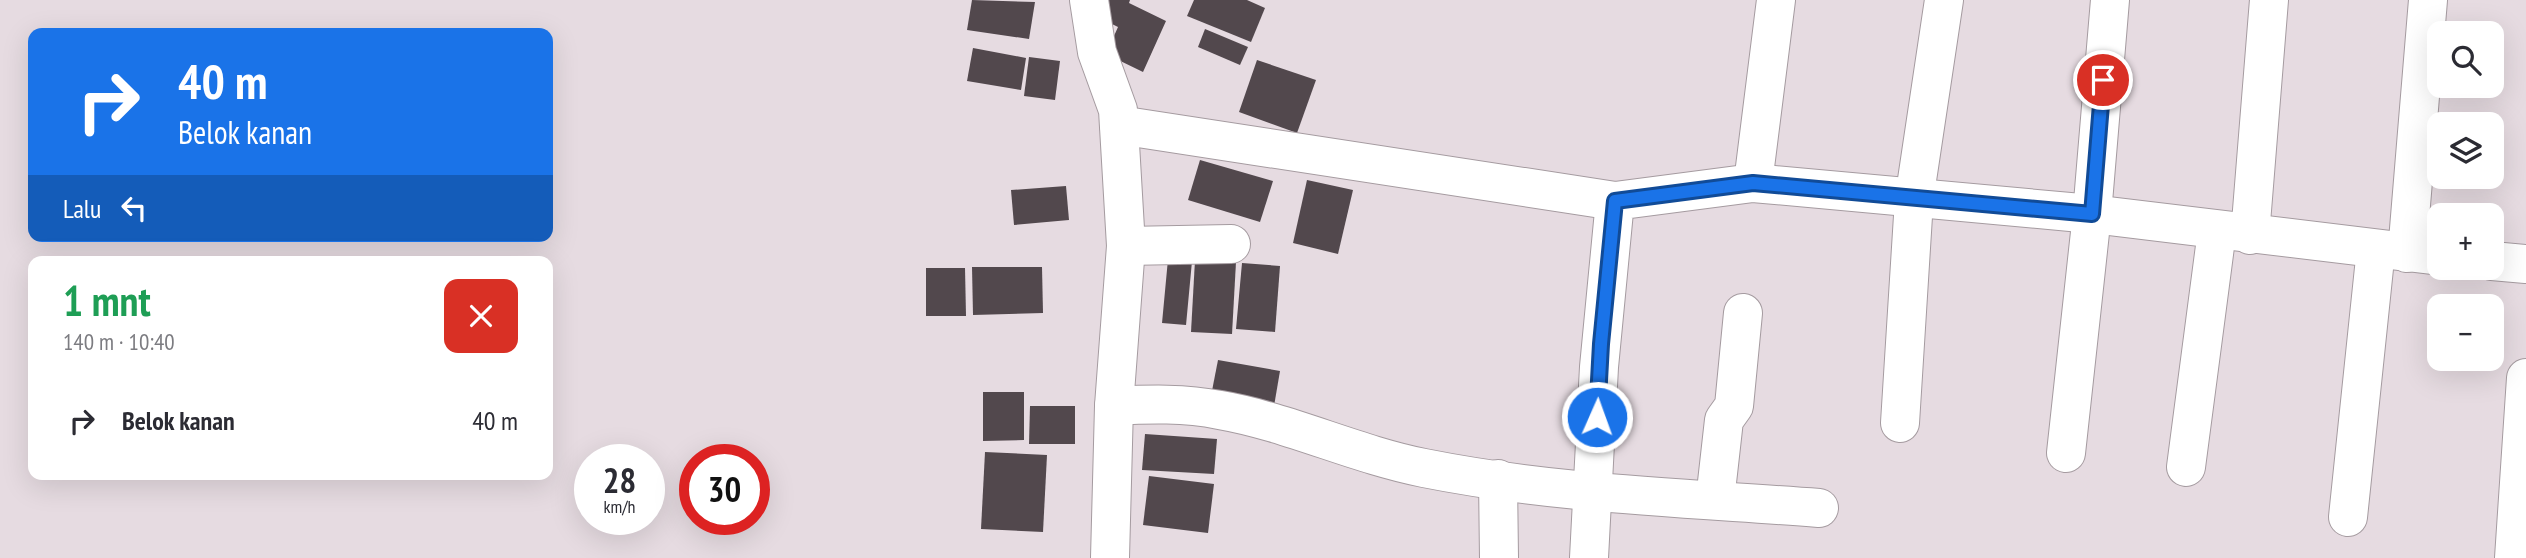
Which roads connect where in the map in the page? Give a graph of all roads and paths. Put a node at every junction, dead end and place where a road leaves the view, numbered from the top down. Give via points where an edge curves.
1 (1089, 0) edge
2 (1776, 0) edge
3 (1944, 0) edge
4 (2110, 0) edge
5 (2269, 0) edge
6 (2428, 0) edge
7 (1119, 125) junction
8 (1753, 183) junction
9 (1914, 200) junction
10 (1615, 201) junction
11 (2092, 214) junction
12 (2234, 233) junction
13 (1231, 244) dead end
14 (1126, 246) junction
15 (2408, 253) edge
16 (2504, 262) edge
17 (2526, 264) edge
18 (1743, 313) dead end
19 (2526, 379) edge
20 (1114, 406) junction
21 (1900, 423) dead end
22 (2066, 453) dead end
23 (2186, 467) dead end
24 (1498, 479) junction
25 (1594, 492) junction
26 (1715, 500) junction
27 (1819, 508) dead end
28 (2348, 517) dead end
29 (1110, 558) edge
30 (1499, 558) edge
31 (1589, 558) edge
32 (2514, 558) edge

1 - 7 street via 1091,30
2 - 8 street
3 - 9 street
4 - 11 street
5 - 12 street
6 - 15 street
7 - 10 street
7 - 14 street
8 - 9 street
8 - 10 street
9 - 11 street
9 - 21 street
10 - 25 street via 1599,367
11 - 12 street
11 - 22 street
12 - 15 street
12 - 23 street
13 - 14 street
14 - 20 street
15 - 28 street
16 - 17 street
18 - 26 street via 1734,406 1724,420
19 - 32 street
20 - 24 street via 1172,403 1220,410 1391,461
20 - 29 street
24 - 25 street
24 - 30 street
25 - 26 street
25 - 31 street
26 - 27 street

